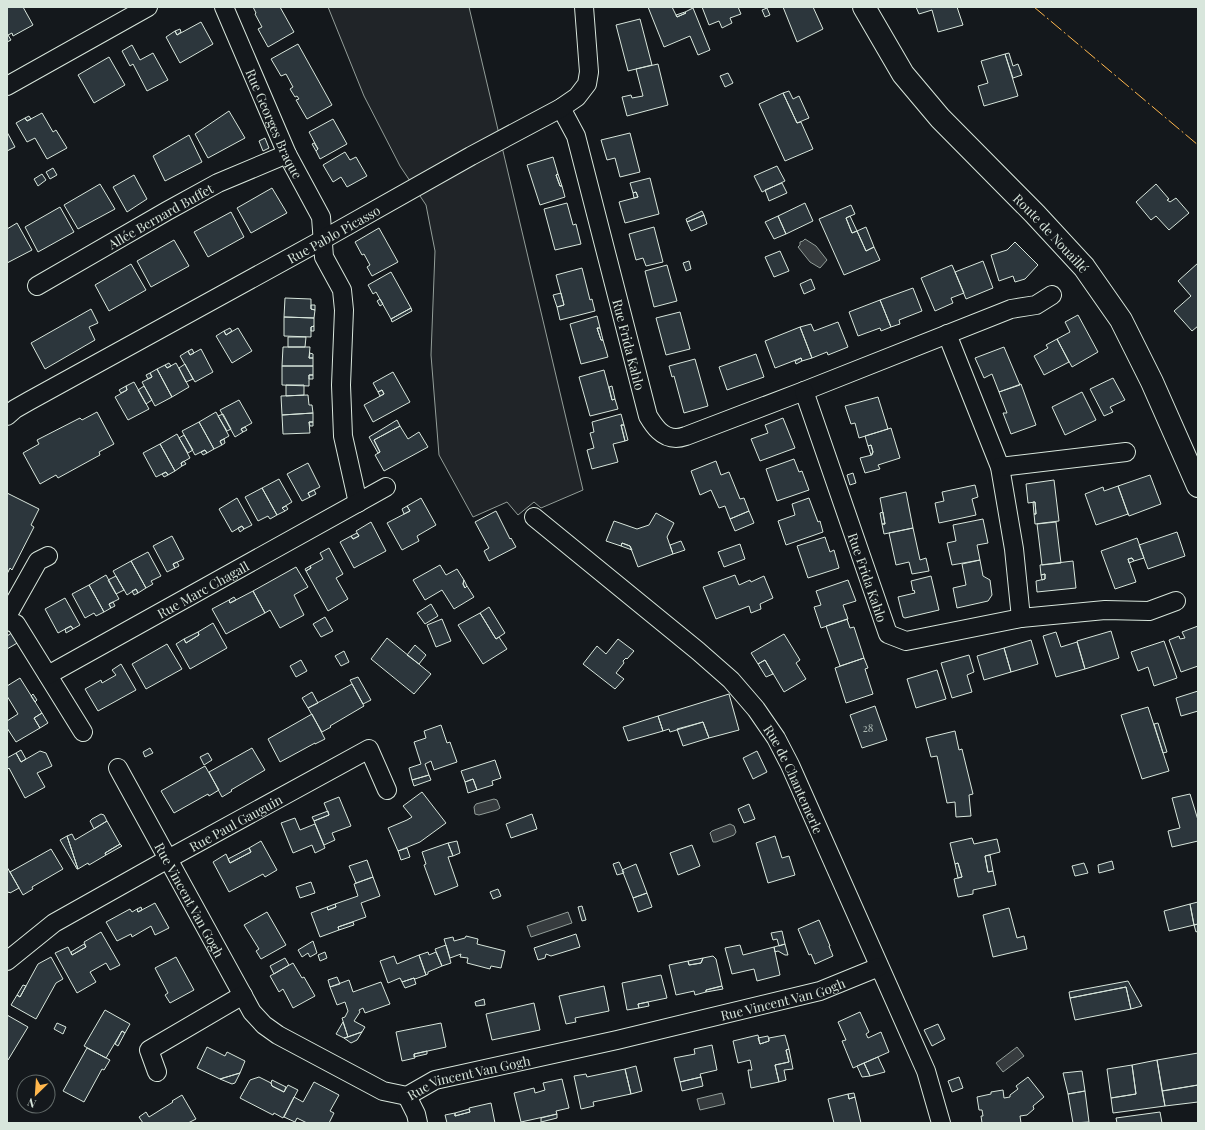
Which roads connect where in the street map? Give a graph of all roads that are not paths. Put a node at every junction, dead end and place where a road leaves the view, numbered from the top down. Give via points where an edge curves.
1 (148, 7) edge
2 (224, 7) edge
3 (584, 7) edge
4 (864, 7) edge
5 (7, 86) edge
6 (561, 108) junction
7 (287, 154) junction
8 (322, 240) junction
9 (37, 286) dead end
10 (1052, 295) dead end
11 (947, 334) junction
12 (804, 391) junction
13 (7, 416) edge
14 (1126, 452) dead end
15 (1000, 467) junction
16 (1198, 486) edge
17 (386, 487) dead end
18 (358, 503) junction
19 (534, 517) dead end
20 (48, 556) dead end
21 (1176, 601) dead end
22 (7, 616) edge
23 (1020, 618) junction
24 (7, 620) edge
25 (48, 675) junction
26 (83, 732) dead end
27 (118, 768) dead end
28 (387, 790) dead end
29 (168, 858) junction
30 (7, 961) edge
31 (879, 967) junction
32 (243, 995) junction
33 (157, 1072) dead end
34 (407, 1096) junction
35 (418, 1123) edge
36 (941, 1123) edge

1 - 5 street
2 - 7 street, Rue Georges Braque
3 - 6 street, Rue Pablo Picasso via 589,72 587,84 577,97
4 - 16 street, Route de Nouaillé via 903,74 940,118 1084,267 1121,320 1152,382
6 - 8 street, Rue Pablo Picasso
6 - 12 street, Rue Frida Kahlo via 576,136 648,416 655,428 676,438 686,436
7 - 8 street, Rue Georges Braque via 321,216
7 - 9 street, Allée Bernard Buffet via 218,183
8 - 13 street, Rue Pablo Picasso via 15,409
8 - 18 street via 324,257 342,290 343,436
10 - 11 street, Rue Frida Kahlo via 1036,305 1011,310
11 - 12 street, Rue Frida Kahlo
11 - 15 street
12 - 23 street, Rue Frida Kahlo via 888,634 906,641
14 - 15 street
15 - 23 street via 1014,549
17 - 18 street, Rue Marc Chagall
18 - 25 street, Rue Marc Chagall
19 - 31 street, Rue de Chantemerle via 731,680 756,709 776,738 790,765
20 - 22 street via 38,561
21 - 23 street, Rue Frida Kahlo via 1149,611 1105,610
24 - 25 street via 16,624
25 - 26 street
27 - 29 street, Rue Vincent Van Gogh
28 - 29 street, Rue Paul Gauguin via 369,749
29 - 30 street, Rue Paul Gauguin via 54,923
29 - 32 street, Rue Vincent Van Gogh
31 - 34 street, Rue Vincent Van Gogh via 820,991 617,1040 435,1080
31 - 36 street, Rue de Chantemerle via 926,1071
32 - 33 street via 149,1050
32 - 34 street, Rue Vincent Van Gogh via 252,1012 278,1035 383,1090
34 - 35 street

